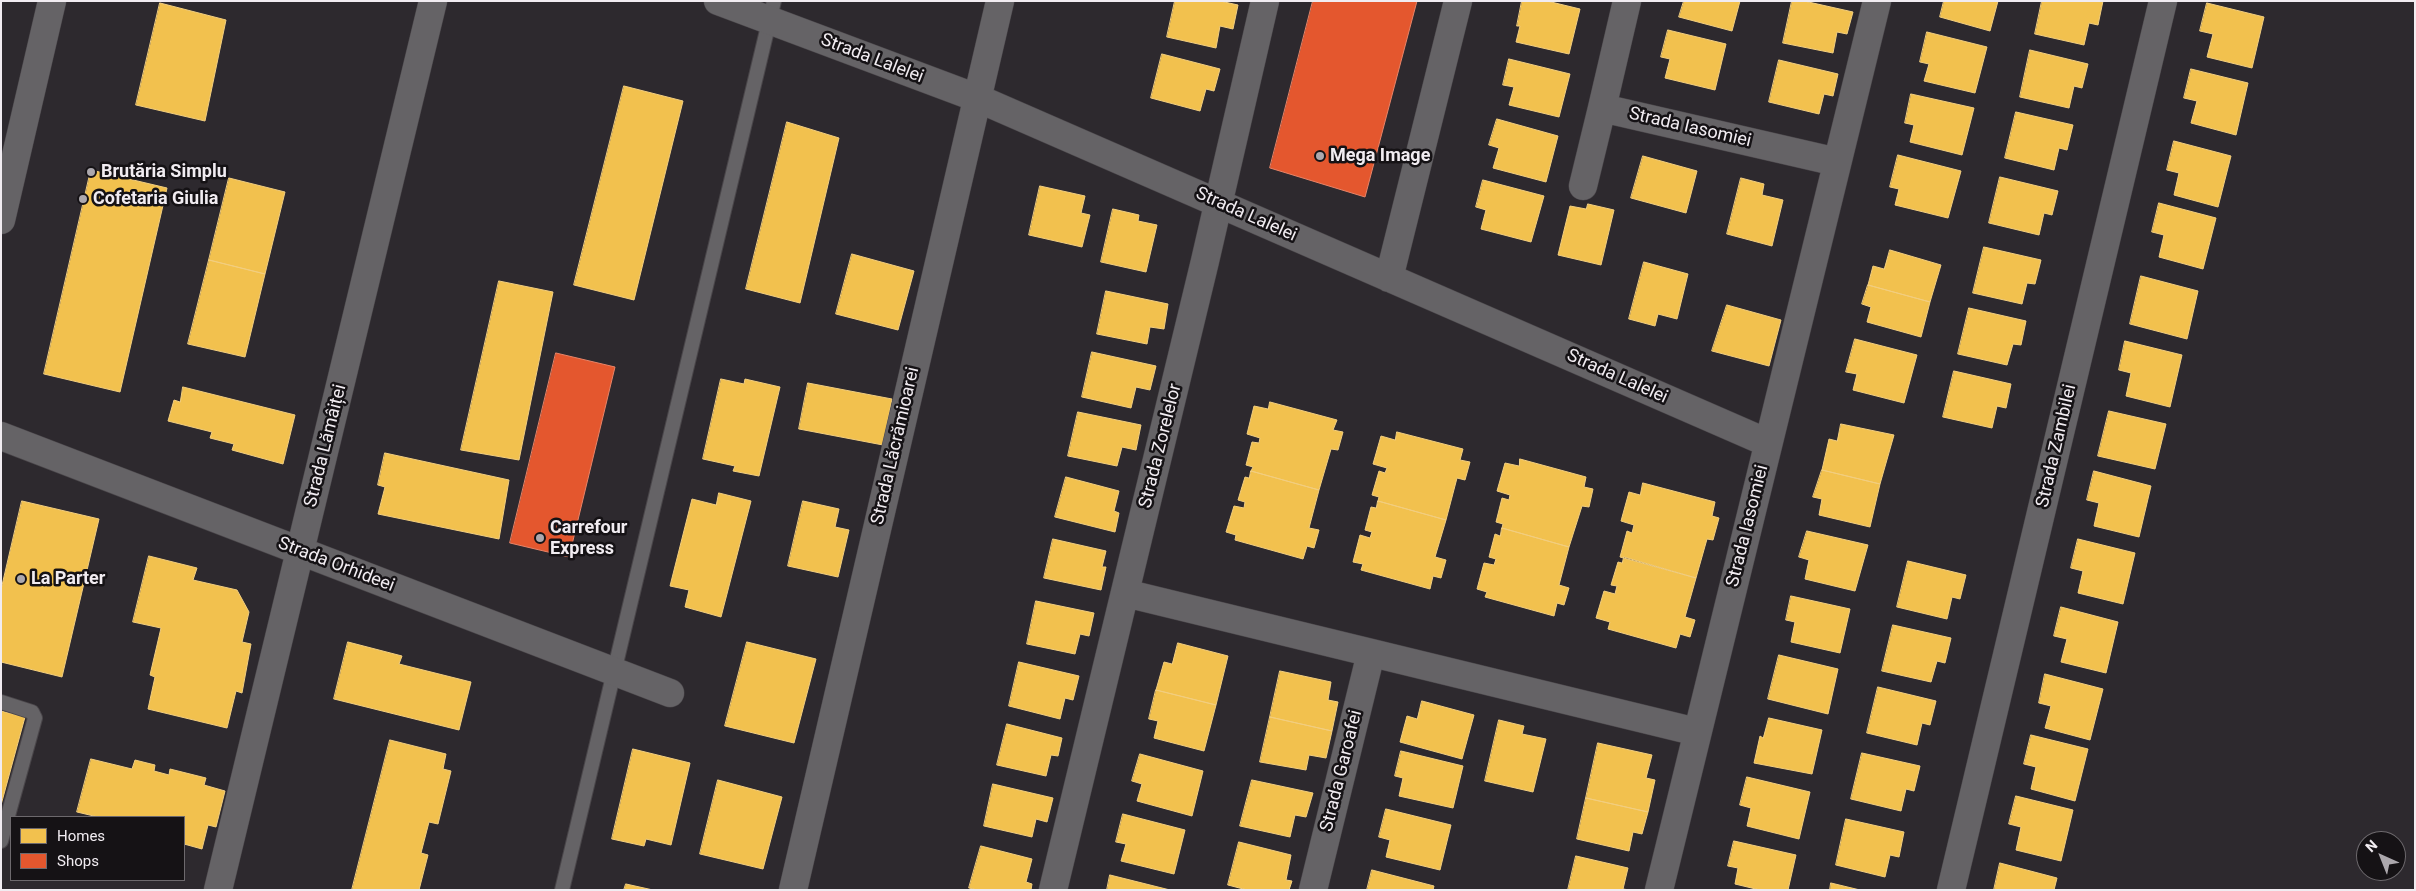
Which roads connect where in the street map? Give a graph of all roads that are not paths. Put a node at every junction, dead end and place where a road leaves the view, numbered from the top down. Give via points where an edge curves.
1 (52, 1) edge
2 (432, 1) edge
3 (718, 1) edge
4 (1000, 1) edge
5 (1265, 1) edge
6 (1458, 1) edge
7 (1627, 1) edge
8 (1877, 1) edge
9 (2163, 1) edge
10 (772, 11) edge
11 (977, 98) junction
12 (1602, 108) junction
13 (1838, 162) junction
14 (1583, 186) dead end
15 (1219, 204) junction
16 (1, 220) edge
17 (1389, 278) junction
18 (1, 436) edge
19 (1768, 443) junction
20 (300, 551) junction
21 (1125, 593) junction
22 (1371, 653) junction
23 (614, 672) junction
24 (670, 693) dead end
25 (1, 702) edge
26 (1698, 732) junction
27 (1, 840) edge
28 (218, 890) edge
29 (562, 890) edge
30 (793, 890) edge
31 (1053, 890) edge
32 (1313, 890) edge
33 (1659, 890) edge
34 (1951, 890) edge

1 - 16 street
2 - 20 street, Strada Lămâiței
3 - 10 street, Strada Lalelei
4 - 11 street, Strada Lăcrămioarei
5 - 15 street, Strada Zorelelor
6 - 17 street
7 - 12 street
8 - 13 street, Strada Iasomiei
9 - 34 street, Strada Zambilei
10 - 11 street, Strada Lalelei
10 - 23 lane
11 - 15 street, Strada Lalelei
11 - 30 street, Strada Lăcrămioarei
12 - 13 street, Strada Iasomiei
12 - 14 street
13 - 19 street, Strada Iasomiei
15 - 17 street, Strada Lalelei
15 - 21 street, Strada Zorelelor
17 - 19 street, Strada Lalelei
18 - 20 street, Strada Orhideei
19 - 26 street, Strada Iasomiei
20 - 23 street, Strada Orhideei
20 - 28 street, Strada Lămâiței
21 - 22 street
21 - 31 street, Strada Zorelelor
22 - 26 street
22 - 32 street, Strada Garoafei
23 - 24 street, Strada Orhideei
23 - 29 lane
25 - 27 lane via 32,712 35,718
26 - 33 street, Strada Iasomiei

